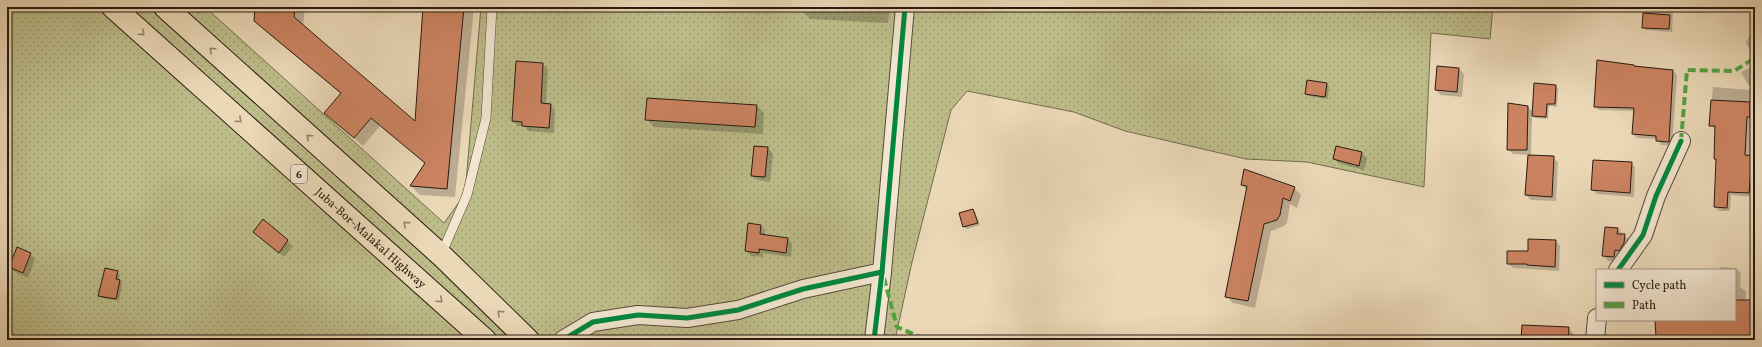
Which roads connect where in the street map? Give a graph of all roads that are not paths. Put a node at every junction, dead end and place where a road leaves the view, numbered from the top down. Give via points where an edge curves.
1 (113, 7) edge
2 (165, 7) edge
3 (492, 7) edge
4 (905, 7) edge
5 (1681, 141) dead end
6 (441, 255) junction
7 (1619, 269) edge
8 (882, 272) junction
9 (1597, 321) edge
10 (485, 340) edge
11 (528, 340) edge
12 (563, 340) edge
13 (874, 340) edge
14 (1595, 340) edge

1 -> 10 highway, Juba-Bor-Malakal Highway / 6
6 -> 2 highway
3 - 6 lane via 486,118 467,195
4 - 8 street
5 - 7 street via 1656,196 1643,235
11 -> 6 highway
8 - 12 street via 803,289 738,310 687,318 638,315 593,322
8 - 13 street
9 - 14 street

